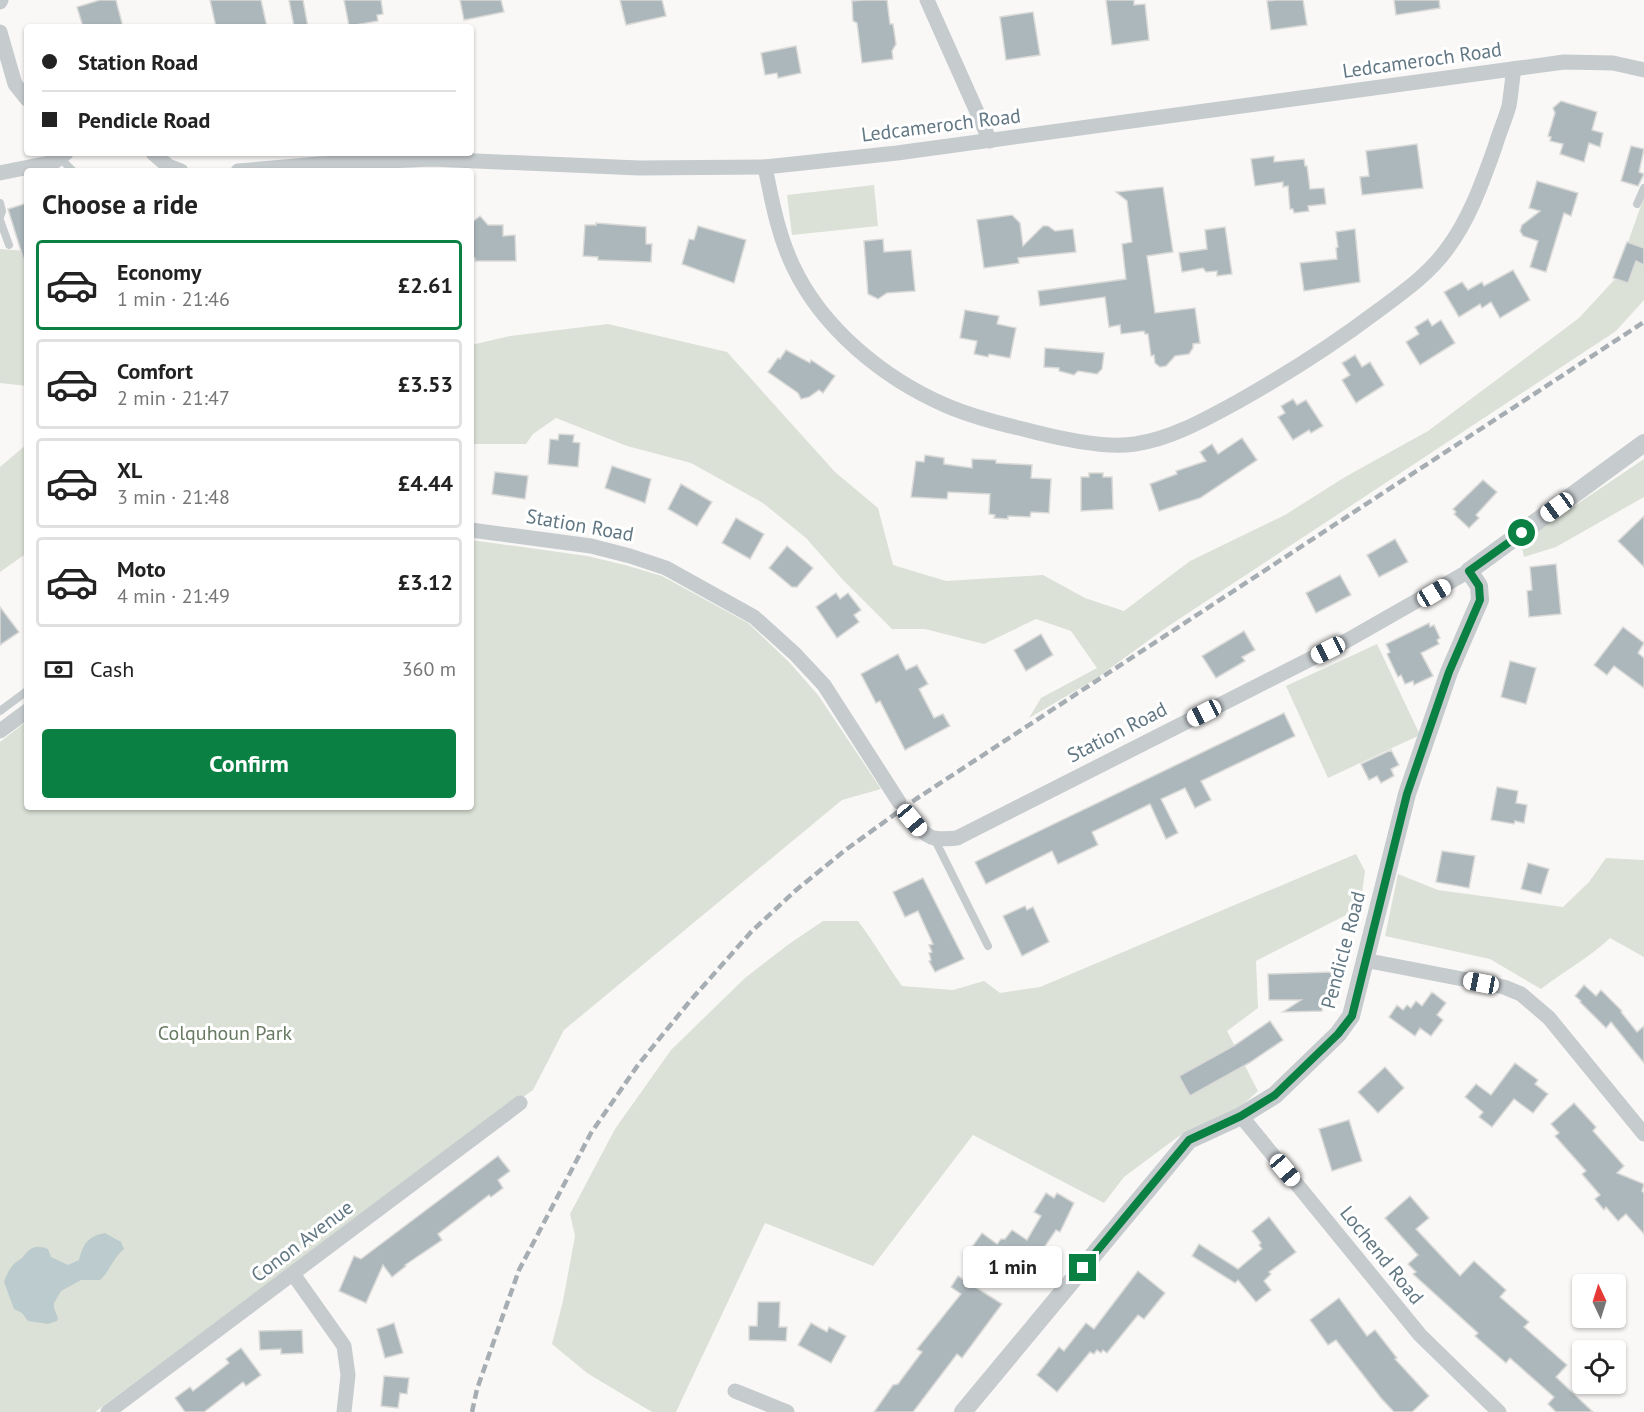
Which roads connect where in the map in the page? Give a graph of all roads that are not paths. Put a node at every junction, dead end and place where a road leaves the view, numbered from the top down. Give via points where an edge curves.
1 (927, 0) edge
2 (1, 41) edge
3 (1514, 69) junction
4 (1644, 70) edge
5 (24, 95) edge
6 (990, 141) junction
7 (63, 156) edge
8 (156, 156) edge
9 (765, 167) junction
10 (29, 168) edge
11 (173, 168) edge
12 (273, 168) edge
13 (24, 169) edge
14 (0, 173) edge
15 (1644, 188) edge
16 (0, 203) edge
17 (1637, 204) dead end
18 (0, 219) edge
19 (9, 245) dead end
20 (1644, 443) edge
21 (474, 530) edge
22 (1469, 571) junction
23 (24, 693) edge
24 (0, 711) edge
25 (24, 713) edge
26 (0, 731) edge
27 (900, 802) dead end
28 (912, 820) dead end
29 (935, 840) junction
30 (988, 946) dead end
31 (1364, 960) junction
32 (520, 1103) dead end
33 (1241, 1116) junction
34 (1644, 1134) edge
35 (293, 1274) junction
36 (735, 1390) dead end
37 (108, 1412) edge
38 (344, 1412) edge
39 (787, 1412) edge
40 (963, 1412) edge
41 (1499, 1412) edge

1 - 6 street
2 - 5 street via 15,84
3 - 4 street, Ledcameroch Road via 1588,61
3 - 6 street, Ledcameroch Road
3 - 9 street via 1509,106 1471,211 1447,250 1429,270 1351,332 1283,376 1173,434 1131,445 1053,436 992,422 946,405 879,366 823,313 793,266 783,242
6 - 9 street, Ledcameroch Road
7 - 10 street
8 - 11 street
9 - 12 street, Ledcameroch Road via 639,168 432,159
13 - 14 street
15 - 17 lane
16 - 18 lane
18 - 19 lane
20 - 22 street, Station Road
21 - 27 street, Station Road via 591,546 630,556 666,568 754,617 824,685
22 - 29 street, Station Road via 1348,640 957,838
22 - 31 street, Pendicle Road via 1479,586 1480,600 1449,672 1407,794
23 - 24 lane
25 - 26 street
28 - 29 street
29 - 30 lane
31 - 33 street, Pendicle Road via 1352,1016 1338,1034 1275,1095
31 - 34 street via 1504,987 1521,994 1550,1018
32 - 35 street, Conon Avenue
33 - 40 street, Pendicle Road via 1189,1140
33 - 41 street, Lochend Road via 1420,1335
35 - 37 street, Conon Avenue
35 - 38 street via 344,1346 348,1375
36 - 39 street

